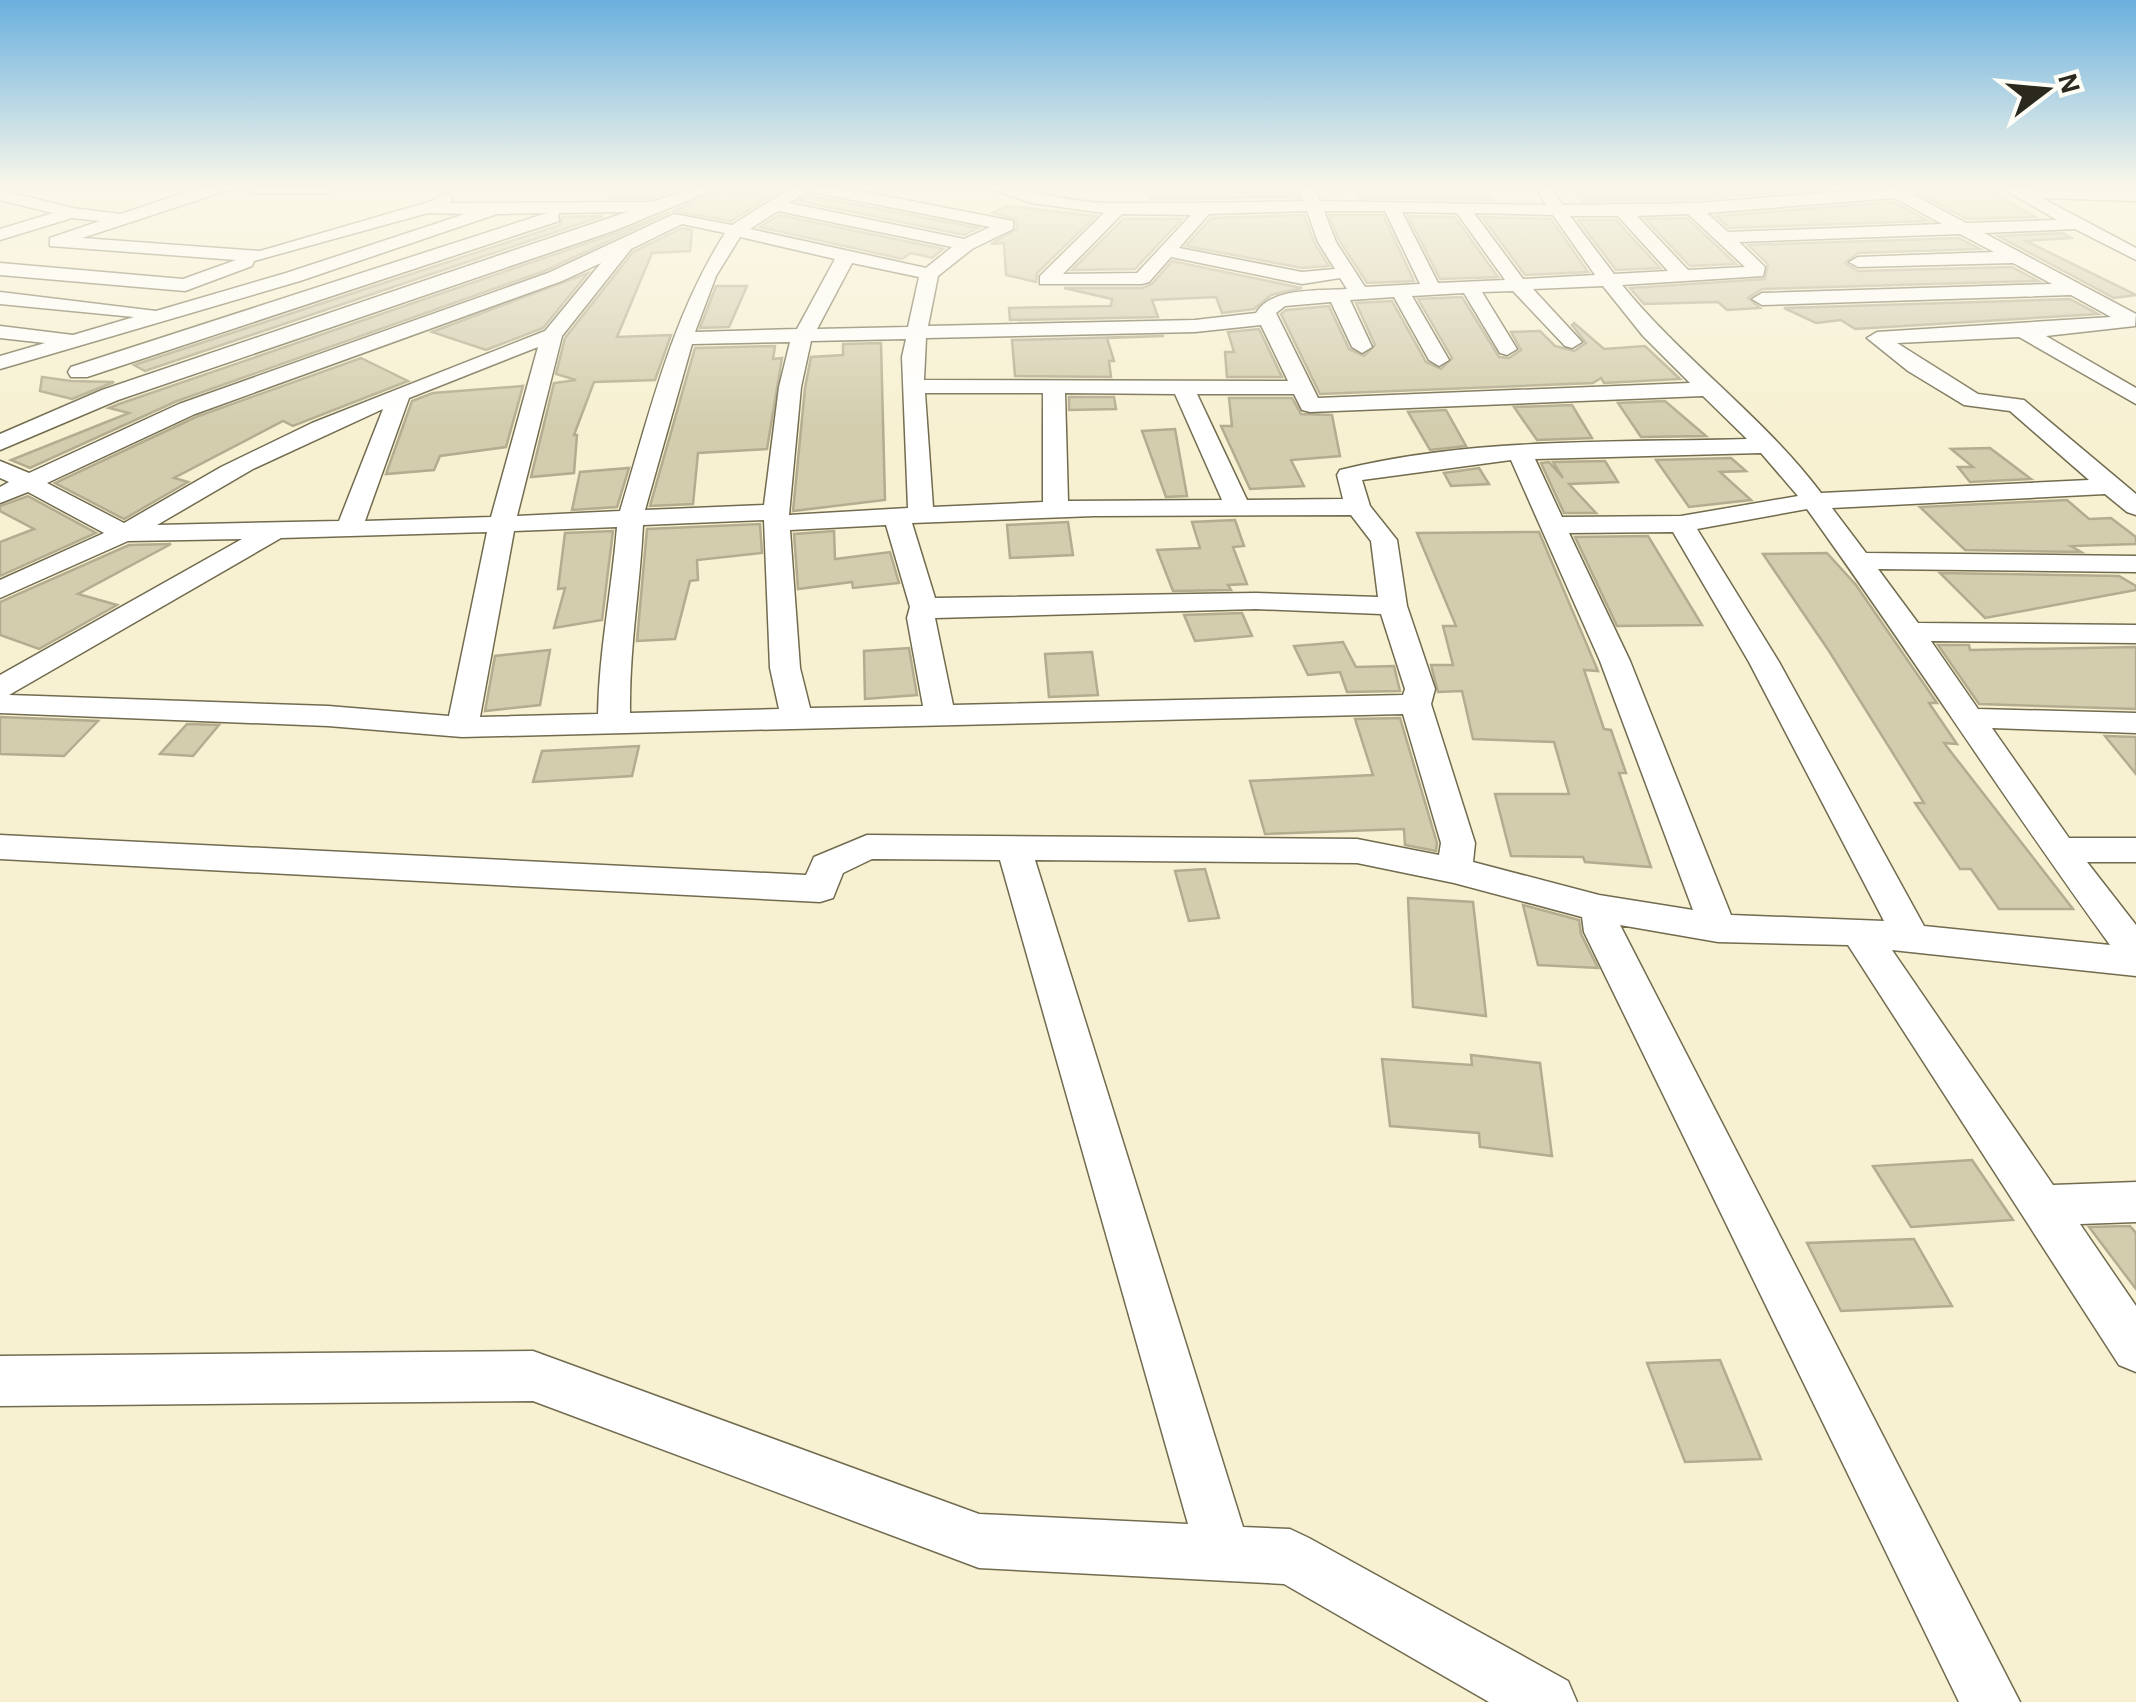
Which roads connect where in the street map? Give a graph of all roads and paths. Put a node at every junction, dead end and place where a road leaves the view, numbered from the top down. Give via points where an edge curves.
1 (234, 266) edge
2 (324, 266) edge
3 (409, 266) edge
4 (490, 266) edge
5 (578, 266) edge
6 (607, 266) edge
7 (713, 266) edge
8 (840, 266) edge
9 (894, 266) edge
10 (939, 266) edge
11 (1060, 266) edge
12 (1153, 266) edge
13 (1245, 266) edge
14 (1343, 266) edge
15 (1420, 266) edge
16 (1505, 266) edge
17 (1599, 266) edge
18 (1674, 266) edge
19 (1755, 266) edge
20 (1860, 266) edge
21 (2033, 266) edge
22 (0, 269) edge
23 (1346, 271) junction
24 (929, 274) junction
25 (1683, 276) junction
26 (1610, 282) junction
27 (1519, 286) junction
28 (1470, 288) junction
29 (1432, 290) junction
30 (2076, 290) junction
31 (1400, 291) junction
32 (1349, 294) junction
33 (0, 298) edge
34 (1877, 298) junction
35 (1762, 300) dead end
36 (163, 315) junction
37 (1268, 318) junction
38 (2134, 320) edge
39 (2023, 331) junction
40 (0, 332) edge
41 (914, 332) junction
42 (804, 334) junction
43 (552, 335) junction
44 (684, 338) junction
45 (77, 341) junction
46 (1572, 342) dead end
47 (1362, 348) dead end
48 (1507, 349) dead end
49 (1439, 360) dead end
50 (4, 364) edge
51 (79, 372) junction
52 (135, 386) junction
53 (915, 386) junction
54 (1302, 388) junction
55 (1708, 389) junction
56 (1054, 390) junction
57 (1184, 390) junction
58 (400, 394) junction
59 (2136, 397) edge
60 (0, 443) edge
61 (1767, 446) junction
62 (1521, 454) junction
63 (0, 468) edge
64 (29, 482) junction
65 (2110, 486) junction
66 (0, 496) edge
67 (1813, 501) junction
68 (2136, 506) edge
69 (1238, 507) junction
70 (1358, 507) junction
71 (1056, 510) junction
72 (631, 516) junction
73 (909, 516) junction
74 (777, 518) junction
75 (502, 524) junction
76 (1681, 524) junction
77 (1551, 525) junction
78 (350, 529) junction
79 (277, 530) junction
80 (124, 533) junction
81 (1856, 561) junction
82 (2136, 564) edge
83 (0, 590) edge
84 (1393, 606) junction
85 (924, 607) junction
86 (1910, 632) junction
87 (2136, 634) edge
88 (0, 688) edge
89 (0, 704) edge
90 (1416, 704) junction
91 (940, 716) junction
92 (797, 718) junction
93 (1967, 718) junction
94 (2136, 723) edge
95 (614, 725) junction
96 (462, 727) junction
97 (0, 847) edge
98 (1014, 848) junction
99 (2059, 850) junction
100 (2136, 850) edge
101 (1454, 870) junction
102 (1599, 908) junction
103 (1718, 928) junction
104 (1859, 931) junction
105 (1912, 939) junction
106 (2136, 952) edge
107 (2136, 962) edge
108 (2136, 1202) edge
109 (2039, 1206) junction
110 (2136, 1348) edge
111 (0, 1381) edge
112 (1224, 1554) junction
113 (1547, 1702) edge
114 (1990, 1702) edge

1 - 22 street via 185,285
2 - 36 street
3 - 51 street
4 - 52 street
5 - 64 street via 186,409
6 - 43 street
7 - 44 street
8 - 42 street
9 - 24 street
10 - 24 street
11 - 12 street via 1047,280 1142,278
13 - 23 street via 1302,278
14 - 23 street
15 - 29 street
16 - 27 street
17 - 26 street
18 - 25 street
19 - 25 street via 1756,272
20 - 34 street
21 - 30 street
23 - 32 street
24 - 41 street
25 - 26 street
26 - 27 street
26 - 55 street
27 - 28 street
27 - 46 street
28 - 29 street
28 - 48 street
29 - 31 street
30 - 34 street
30 - 38 street
31 - 32 street
31 - 49 street
32 - 37 street via 1280,301 1269,305
32 - 47 street
33 - 36 street
34 - 35 street
36 - 45 street
37 - 41 street via 1196,326
37 - 54 street
38 - 39 street
39 - 59 street
39 - 65 street via 1877,338 1972,400 2016,405
40 - 45 street
41 - 42 street
41 - 53 street
42 - 44 street
42 - 74 street via 790,386
43 - 58 street
43 - 75 street
44 - 72 street
45 - 50 street
50 - 51 street
51 - 52 street
52 - 60 street
53 - 56 street
53 - 73 street
54 - 55 street via 1310,405
54 - 57 street
55 - 61 street
56 - 57 street
56 - 71 street
57 - 69 street
58 - 78 street
58 - 80 street via 244,464
61 - 62 street
61 - 67 street
62 - 70 street via 1350,475
62 - 77 street
63 - 64 street
64 - 66 street
64 - 80 street
65 - 67 street
65 - 68 street
67 - 76 street
67 - 81 street
69 - 70 street
69 - 71 street
70 - 84 street via 1384,540
71 - 73 street
72 - 74 street
72 - 75 street
72 - 95 street via 614,661
73 - 74 street
73 - 85 street
74 - 92 street via 785,668
75 - 78 street
75 - 96 street
76 - 77 street
76 - 105 street via 1764,662
77 - 103 street via 1615,661
78 - 79 street
79 - 80 street
79 - 88 street
80 - 83 street
81 - 82 street
81 - 86 street
84 - 85 street via 1256,601
84 - 90 street via 1420,690
85 - 91 street
86 - 87 street
86 - 93 street
89 - 96 street
90 - 91 street
90 - 101 street via 1458,843
91 - 92 street
92 - 95 street
93 - 94 street
93 - 99 street
95 - 96 street
97 - 98 street via 820,889 826,866 867,846
98 - 101 street via 1356,851
98 - 112 street
99 - 100 street
99 - 106 street
101 - 102 street
102 - 103 street
102 - 114 street via 1603,932
103 - 104 street
104 - 105 street
104 - 109 street
105 - 107 street
108 - 109 street
109 - 110 street
111 - 112 street via 533,1376 980,1541
112 - 113 street via 1290,1557

